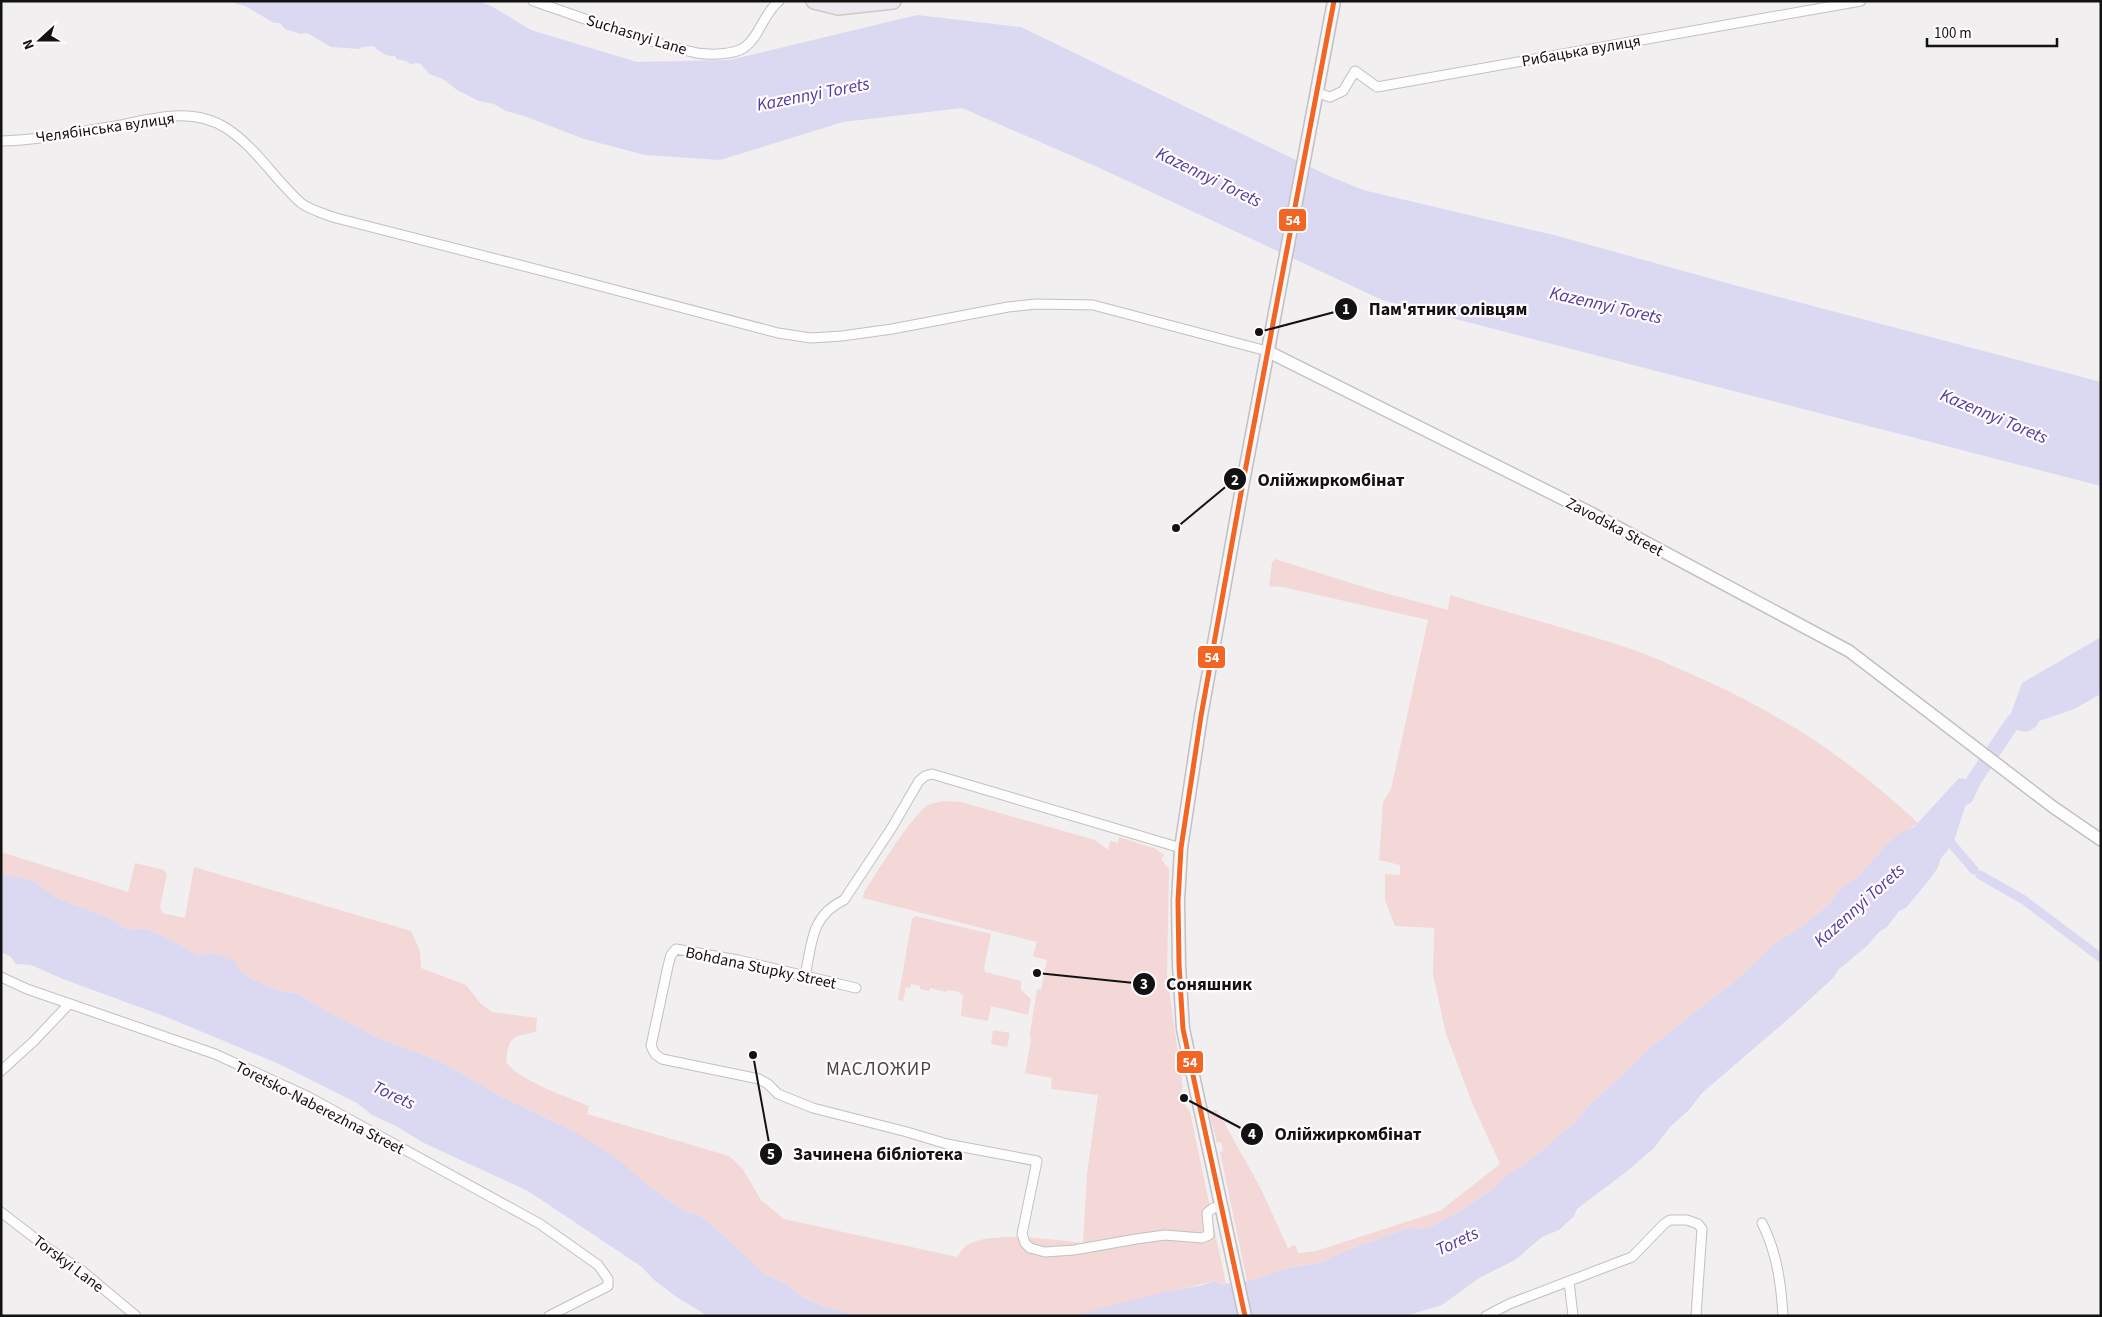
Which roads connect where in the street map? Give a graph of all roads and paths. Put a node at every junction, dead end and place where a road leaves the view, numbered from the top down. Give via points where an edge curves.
1 (533, 1) edge
2 (779, 1) edge
3 (814, 1) edge
4 (894, 1) edge
5 (1334, 1) edge
6 (1862, 1) edge
7 (1318, 93) junction
8 (1, 141) edge
9 (1267, 351) junction
10 (2101, 840) edge
11 (1181, 848) junction
12 (805, 976) junction
13 (1, 977) edge
14 (856, 988) dead end
15 (69, 1004) junction
16 (1, 1071) edge
17 (1222, 1207) junction
18 (1, 1212) edge
19 (1762, 1222) dead end
20 (1569, 1281) junction
21 (136, 1316) edge
22 (549, 1316) edge
23 (1246, 1316) edge
24 (1486, 1316) edge
25 (1573, 1316) edge
26 (1696, 1316) edge
27 (1783, 1316) edge

1 - 2 street, Suchasnyi Lane via 657,43 709,54 745,48 766,14
3 - 4 main road via 838,7
5 - 7 main road
6 - 7 street, Рибацька вулиця via 1377,87 1354,71 1343,91 1330,97
7 - 9 main road
8 - 9 street, Челябінська вулиця via 54,136 168,116 210,119 227,128 257,155 303,204 336,218 778,333 811,338 842,336 1008,307 1036,304 1093,306
9 - 10 street, Zavodska Street via 1593,514 1849,651 2028,789
9 - 11 main road via 1199,726
11 - 12 street via 932,774 925,776 844,900 832,906 820,919
11 - 17 main road via 1178,901 1183,1028
12 - 14 street, Bohdana Stupky Street
12 - 17 street, Bohdana Stupky Street via 676,949 668,966 651,1046 662,1059 759,1079 778,1094 813,1108 947,1144 1037,1161 1022,1234 1025,1243 1036,1251 1074,1250 1165,1235 1202,1238 1209,1235 1207,1213
13 - 15 street, Toretsko-Naberezhna Street
15 - 16 street
15 - 22 street, Toretsko-Naberezhna Street via 215,1054 307,1096 540,1224 598,1265 608,1279 608,1286
17 - 23 main road
18 - 21 street, Torskyi Lane via 81,1270
19 - 27 street via 1777,1263
20 - 24 street
20 - 25 street
20 - 26 street via 1632,1257 1670,1220 1688,1220 1702,1229

